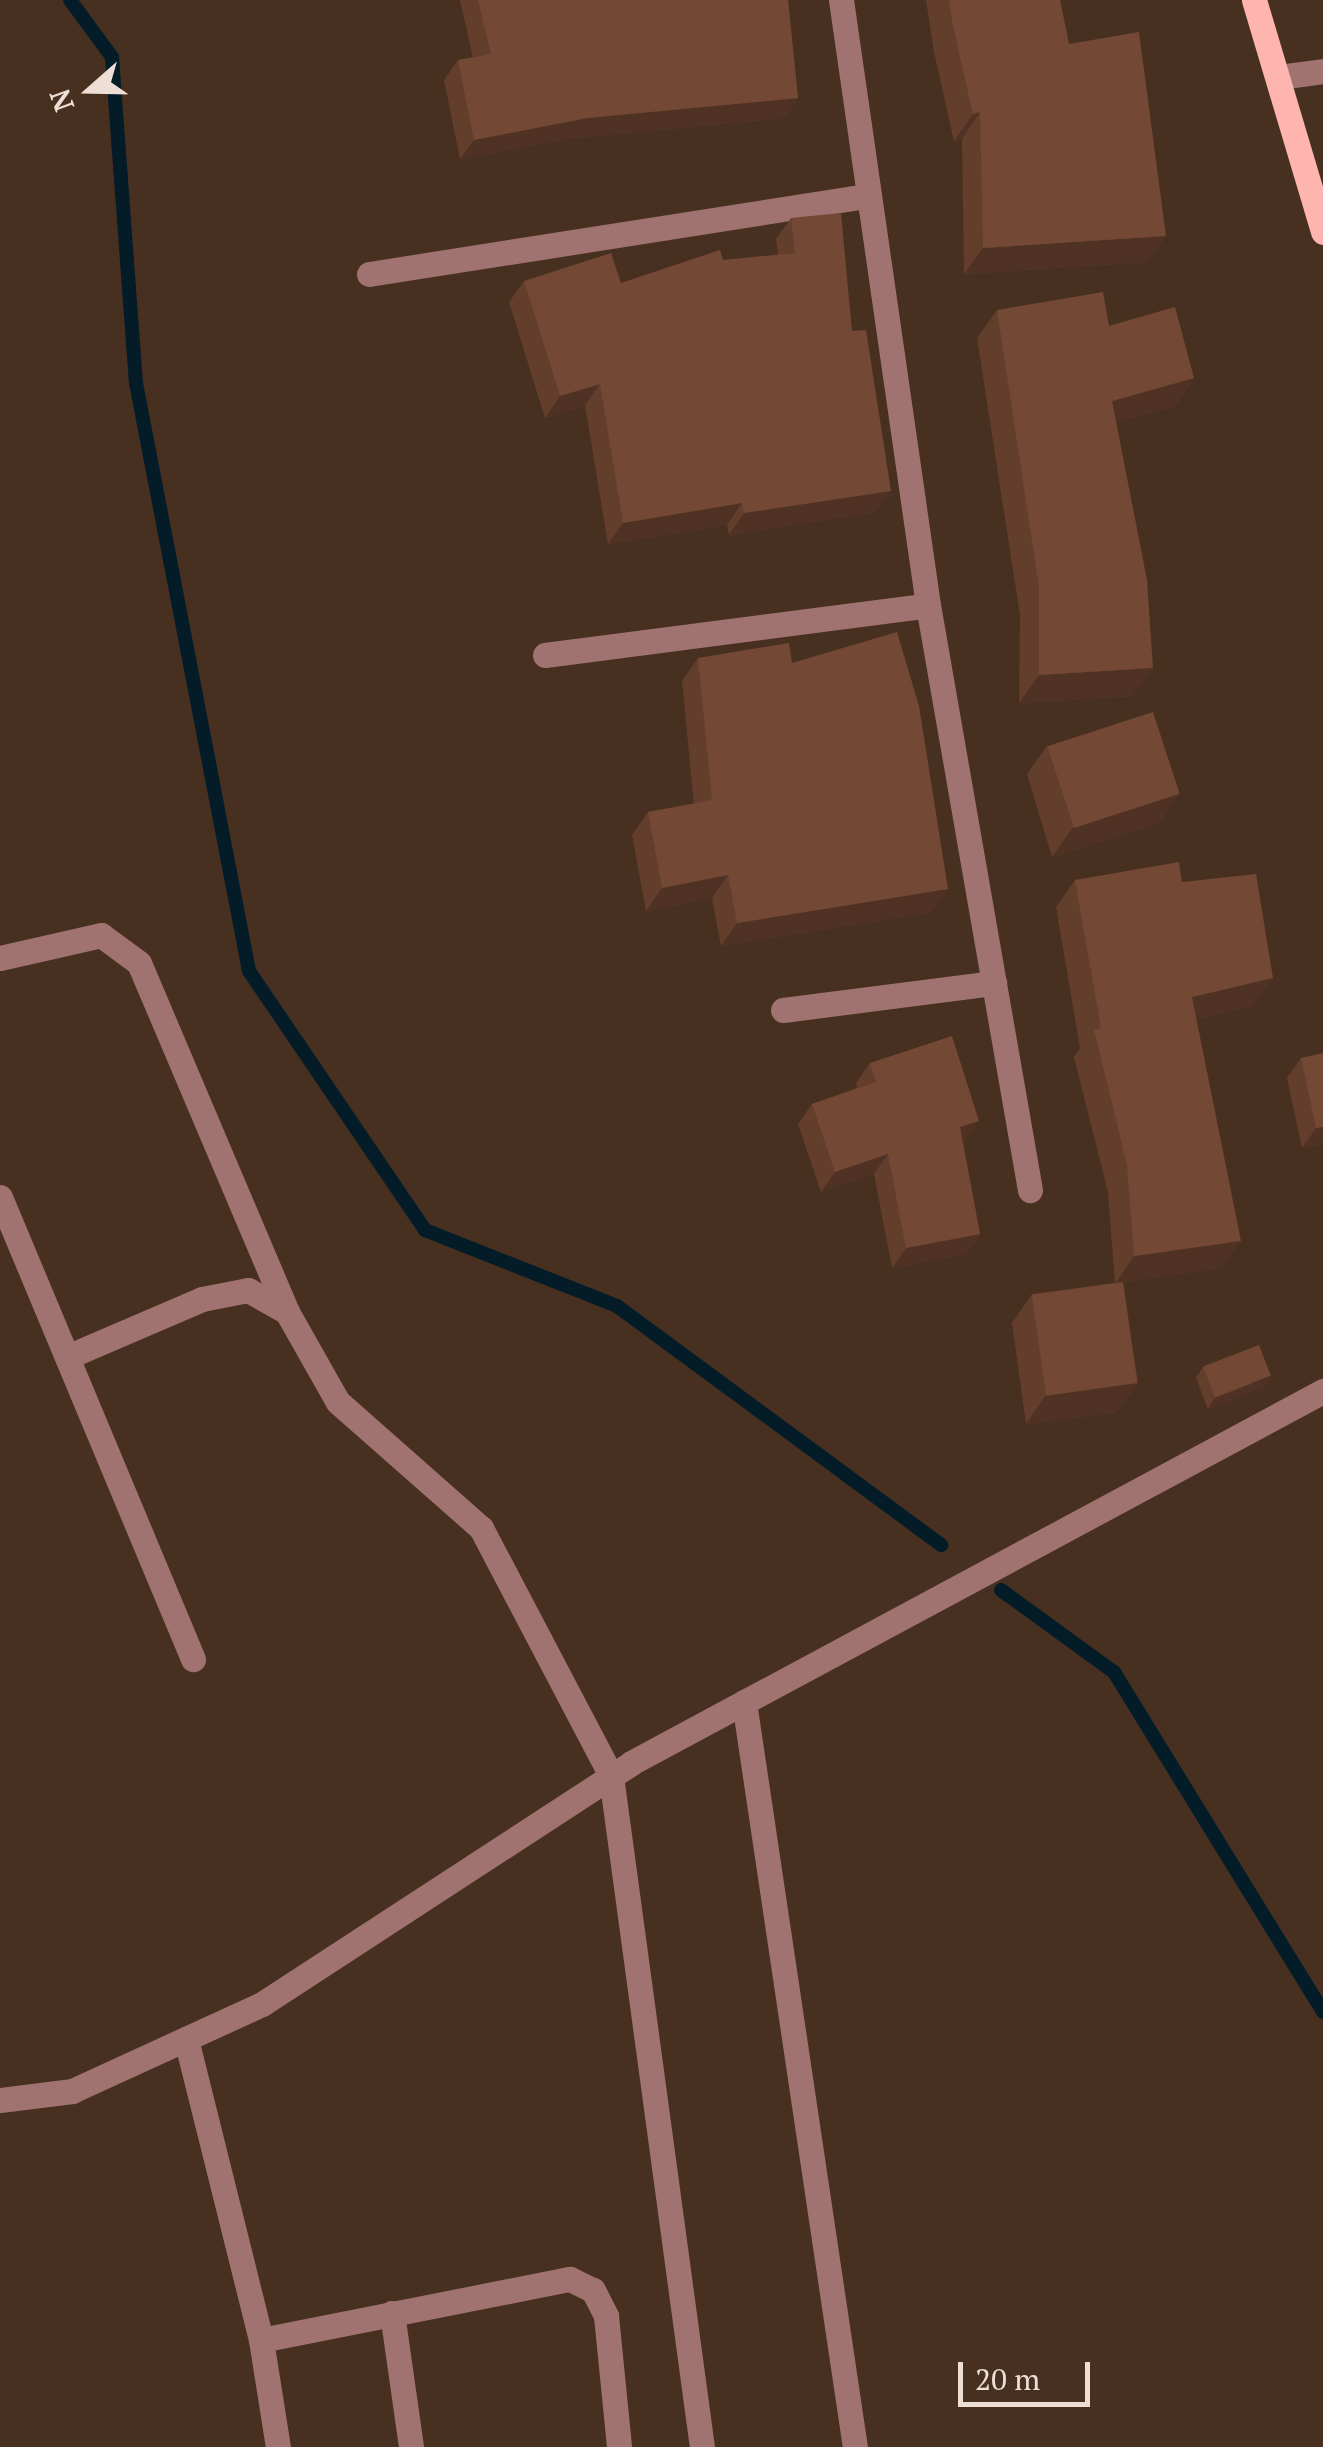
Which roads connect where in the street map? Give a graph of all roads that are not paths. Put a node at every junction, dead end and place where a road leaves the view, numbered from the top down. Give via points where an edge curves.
1 (841, 0) edge
2 (1254, 0) edge
3 (1323, 71) edge
4 (1280, 77) junction
5 (866, 196) junction
6 (1323, 232) edge
7 (369, 274) dead end
8 (928, 605) junction
9 (545, 655) dead end
10 (0, 958) edge
11 (994, 983) junction
12 (782, 1010) dead end
13 (1030, 1190) dead end
14 (0, 1197) edge
15 (287, 1312) junction
16 (67, 1357) junction
17 (1323, 1392) edge
18 (194, 1659) dead end
19 (744, 1702) junction
20 (610, 1776) junction
21 (186, 2039) junction
22 (0, 2100) edge
23 (392, 2314) junction
24 (261, 2340) junction
25 (278, 2447) edge
26 (412, 2447) edge
27 (619, 2447) edge
28 (702, 2447) edge
29 (855, 2447) edge

1 - 5 street
2 - 4 main road
3 - 4 street
4 - 6 main road
5 - 7 street
5 - 8 street
8 - 9 street
8 - 11 street
10 - 15 street via 102,936 139,964
11 - 12 street
11 - 13 street
14 - 16 street
15 - 16 street via 248,1290 202,1299
15 - 20 street via 338,1402 481,1528
16 - 18 street
17 - 19 street
19 - 20 street
19 - 29 street
20 - 21 street via 262,2004
20 - 28 street
21 - 22 street via 72,2090
21 - 24 street
23 - 24 street
23 - 26 street
23 - 27 street via 570,2279 593,2290 606,2316
24 - 25 street

